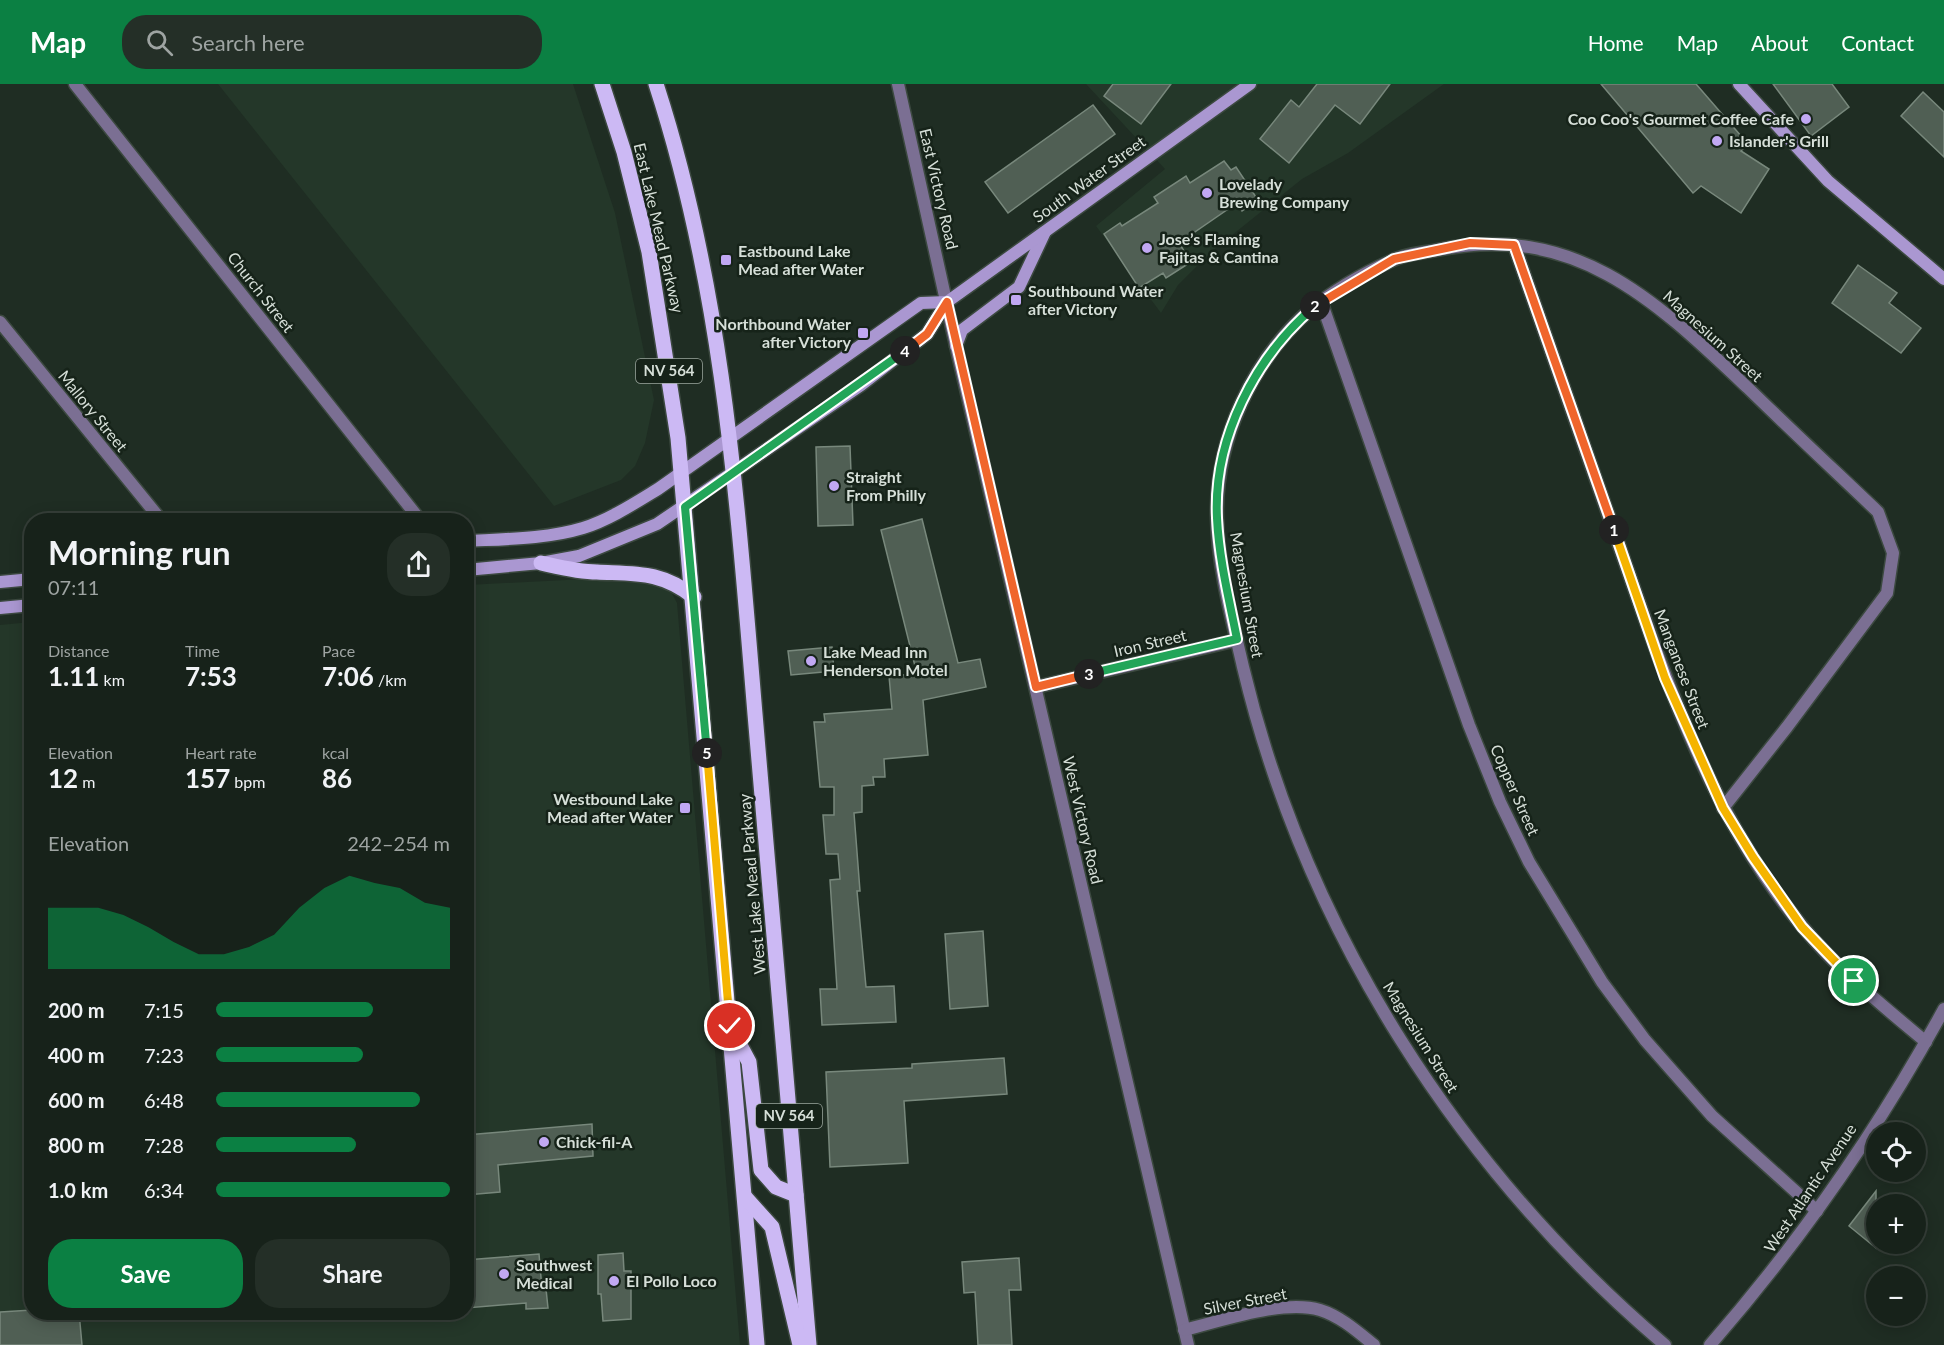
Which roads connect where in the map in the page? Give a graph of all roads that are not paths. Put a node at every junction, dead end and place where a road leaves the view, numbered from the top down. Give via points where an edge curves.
1 (75, 84) edge
2 (602, 84) edge
3 (656, 84) edge
4 (898, 84) edge
5 (1250, 84) edge
6 (1739, 84) edge
7 (1045, 231) junction
8 (1514, 245) junction
9 (1944, 279) edge
10 (1321, 301) junction
11 (947, 302) junction
12 (0, 322) edge
13 (956, 346) junction
14 (730, 437) junction
15 (732, 455) joint
16 (681, 472) junction
17 (734, 473) junction
18 (683, 490) joint
19 (685, 507) junction
20 (154, 513) edge
21 (414, 513) edge
22 (474, 541) edge
23 (541, 563) junction
24 (474, 569) edge
25 (24, 580) edge
26 (0, 582) edge
27 (694, 597) junction
28 (24, 606) edge
29 (0, 608) edge
30 (1237, 639) junction
31 (1036, 687) junction
32 (1723, 808) junction
33 (1944, 1009) edge
34 (730, 1026) junction
35 (1926, 1042) junction
36 (796, 1195) junction
37 (745, 1197) junction
38 (1817, 1211) junction
39 (1184, 1329) junction
40 (757, 1345) edge
41 (800, 1345) edge
42 (808, 1345) edge
43 (1188, 1345) edge
44 (1374, 1345) edge
45 (1665, 1345) edge
46 (1710, 1345) edge

1 - 21 street, Church Street
2 - 16 main road, East Lake Mead Parkway / NV 564 via 649,252
3 - 14 main road, East Lake Mead Parkway / NV 564 via 692,209 714,315
4 - 11 street, East Victory Road
5 - 7 main road, South Water Street
6 - 9 main road via 1828,181
7 - 11 main road, South Water Street
7 - 13 main road via 1019,287 962,330
8 - 10 street, Magnesium Street via 1470,243 1394,259
8 - 32 street, Manganese Street via 1665,678
8 - 32 street, Magnesium Street via 1553,251 1613,275 1675,319 1878,512 1893,553 1887,593
10 - 30 street, Magnesium Street via 1298,321 1262,365 1233,418 1220,475 1216,516
10 - 38 street, Copper Street via 1469,725 1529,862 1602,982 1645,1040 1712,1116
11 - 13 street, West Victory Road
11 - 14 main road, South Water Street via 921,303
11 - 17 main road, South Water Street via 927,334
12 - 20 street, Mallory Street
13 - 31 street, West Victory Road
14 - 15 main road, East Lake Mead Parkway / NV 564
14 - 16 main road, South Water Street
15 - 17 main road, West Lake Mead Parkway / NV 564
16 - 18 main road, East Lake Mead Parkway / NV 564
16 - 22 main road, South Water Street via 633,504 584,528
17 - 19 main road, South Water Street
17 - 36 main road, West Lake Mead Parkway / NV 564
18 - 19 main road, West Lake Mead Parkway / NV 564
19 - 23 main road, South Water Street via 603,549
19 - 27 main road, West Lake Mead Parkway / NV 564
23 - 24 main road, South Water Street
23 - 27 main road via 576,570 658,576 678,584
25 - 26 main road
27 - 34 main road, West Lake Mead Parkway / NV 564
28 - 29 main road
30 - 31 street, Iron Street
30 - 45 street, Magnesium Street via 1257,726 1296,834 1337,929 1399,1039 1512,1192 1626,1311
31 - 39 street, West Victory Road
32 - 35 street, Manganese Street via 1802,927 1854,981
33 - 35 street, West Atlantic Avenue
34 - 36 main road via 749,1062 761,1170 776,1186
34 - 37 main road, West Lake Mead Parkway / NV 564
35 - 38 street, West Atlantic Avenue
36 - 42 main road, West Lake Mead Parkway / NV 564
37 - 40 main road, West Lake Mead Parkway / NV 564
37 - 41 main road via 772,1227
38 - 46 street, West Atlantic Avenue via 1767,1279
39 - 43 street, West Victory Road
39 - 44 street, Silver Street via 1273,1309 1306,1307 1322,1310 1349,1325

